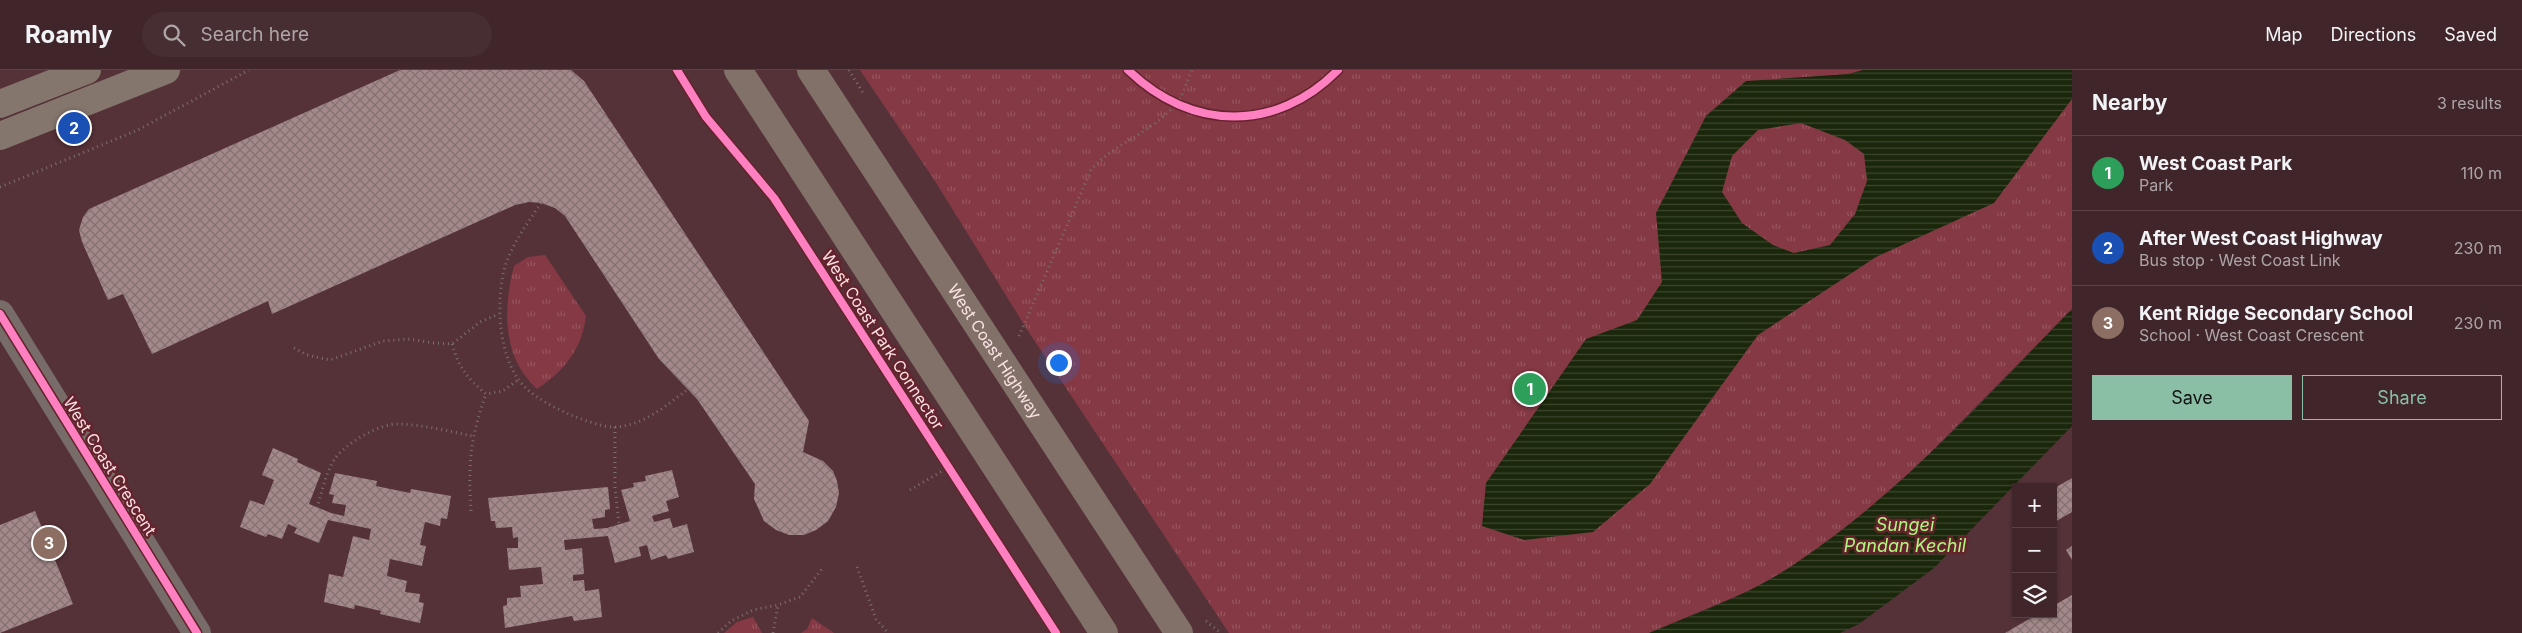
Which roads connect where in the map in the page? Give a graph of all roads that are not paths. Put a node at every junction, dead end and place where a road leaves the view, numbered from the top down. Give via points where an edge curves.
1 (87, 70) edge
2 (166, 70) edge
3 (738, 70) edge
4 (811, 70) edge
5 (0, 104) edge
6 (0, 136) edge
7 (0, 314) edge
8 (197, 633) edge
9 (1104, 633) edge
10 (1178, 633) edge

1 - 5 main road
2 - 6 main road
3 - 9 highway
4 - 10 highway, West Coast Highway
7 - 8 street, West Coast Crescent

